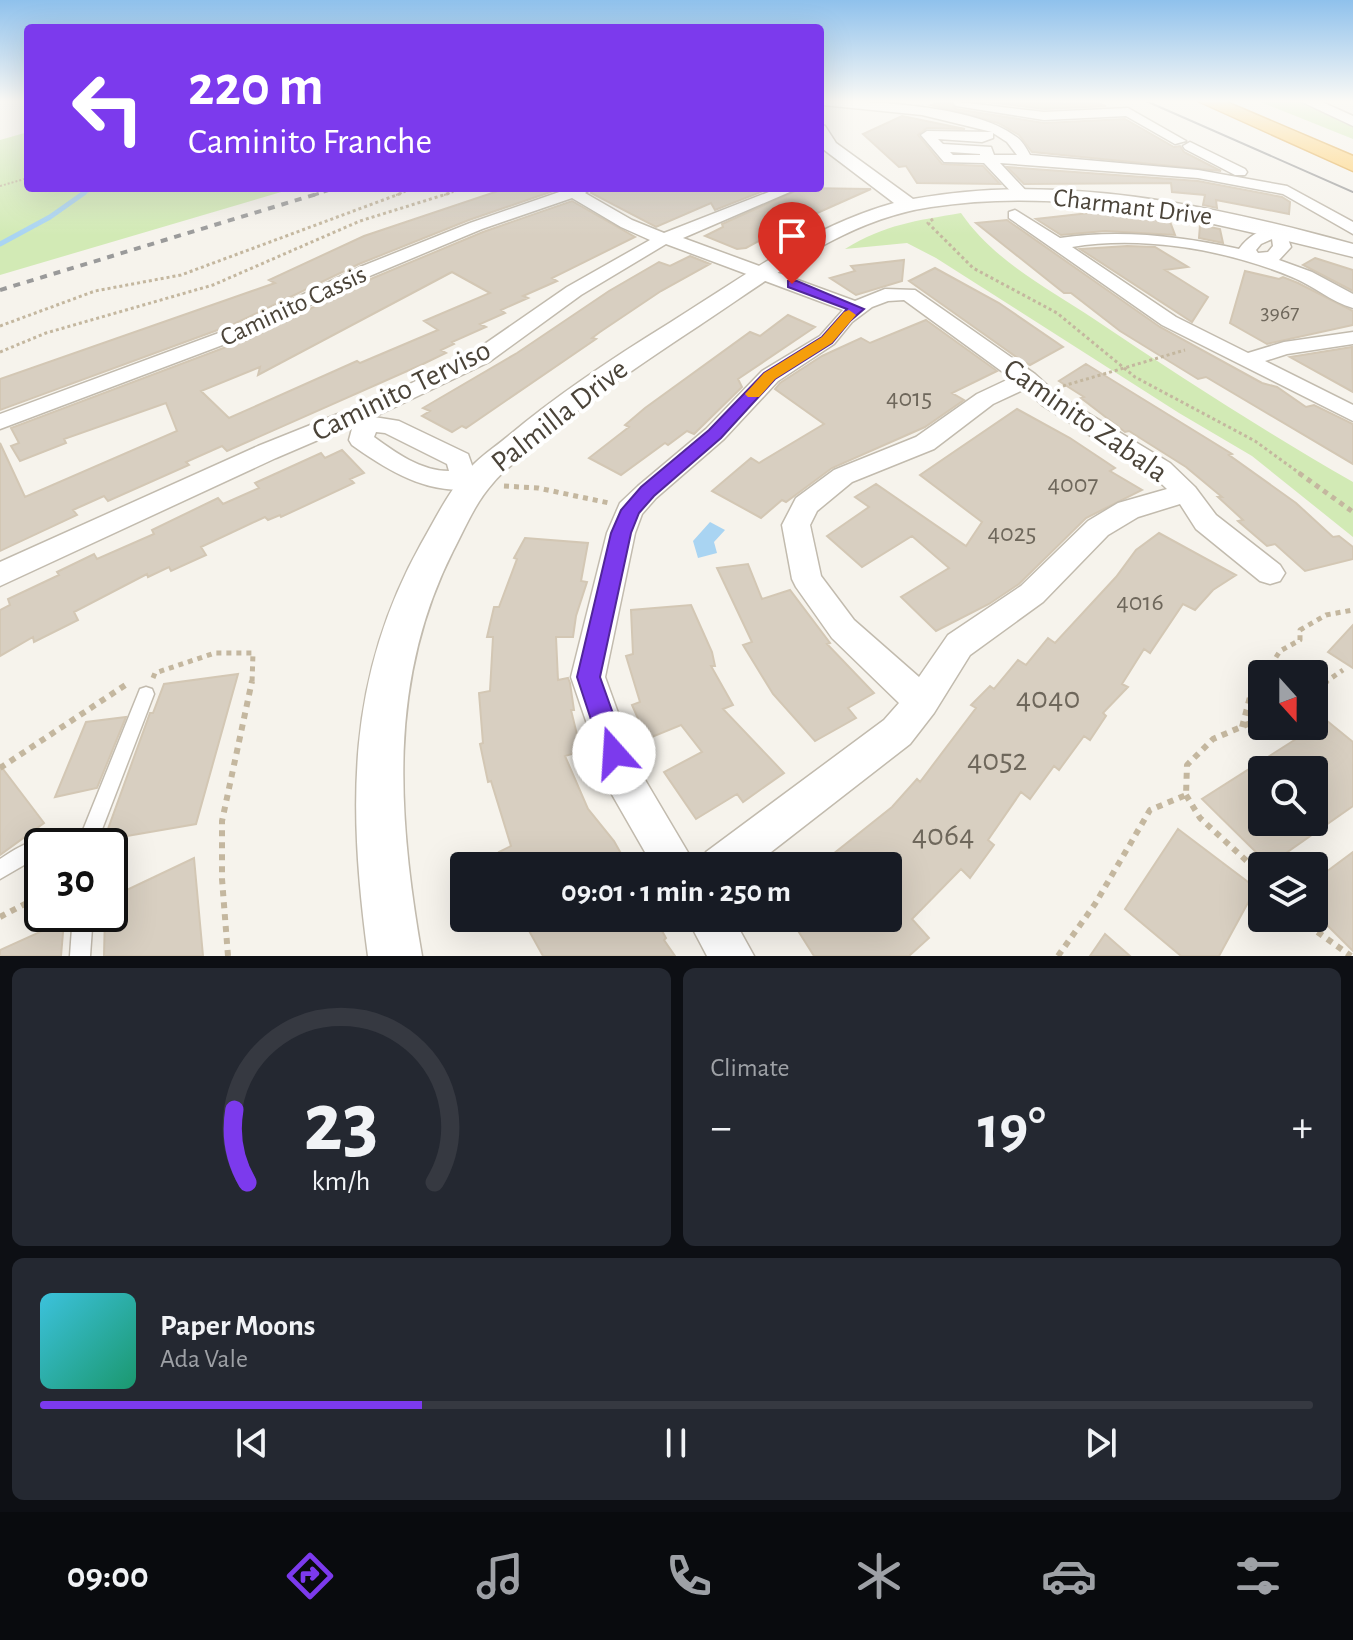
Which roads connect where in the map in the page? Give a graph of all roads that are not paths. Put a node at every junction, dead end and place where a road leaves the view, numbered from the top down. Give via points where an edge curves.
1 (829, 146) edge
2 (937, 146) edge
3 (1018, 146) edge
4 (1188, 146) edge
5 (1310, 146) edge
6 (988, 159) junction
7 (1026, 159) junction
8 (1353, 164) edge
9 (1235, 180) junction
10 (573, 192) edge
11 (582, 192) edge
12 (782, 192) edge
13 (1022, 195) junction
14 (909, 205) junction
15 (1015, 215) dead end
16 (1353, 229) edge
17 (1278, 231) junction
18 (662, 240) junction
19 (1057, 244) junction
20 (1353, 251) edge
21 (1254, 259) junction
22 (758, 277) junction
23 (1353, 302) edge
24 (851, 313) junction
25 (1353, 338) edge
26 (1245, 361) junction
27 (1034, 385) junction
28 (1353, 414) edge
29 (364, 419) junction
30 (0, 422) edge
31 (441, 452) junction
32 (417, 471) junction
33 (471, 480) junction
34 (1186, 493) junction
35 (1270, 573) dead end
36 (0, 575) edge
37 (142, 684) road end
38 (922, 702) junction
39 (93, 828) edge
40 (668, 852) edge
41 (738, 852) edge
42 (24, 855) edge
43 (0, 870) edge
44 (82, 932) edge
45 (717, 932) edge
46 (80, 956) edge
47 (395, 956) edge
48 (732, 956) edge

1 - 14 street
2 - 6 street via 986,150
3 - 7 street
4 - 9 street via 1242,173
5 - 8 highway
6 - 7 street
6 - 13 street
7 - 9 street
9 - 16 street via 1298,195
10 - 30 street, Caminito Cassis via 366,271 242,331
11 - 18 street via 639,231
12 - 18 street, Caminito Terviso
13 - 14 street, Charmant Drive
13 - 17 street, Charmant Drive via 1131,202
14 - 22 street, Palmilla Drive via 822,235
15 - 19 street
17 - 20 street, Charmant Drive
17 - 21 street via 1282,247 1273,256
18 - 22 street via 671,249
18 - 29 street, Caminito Terviso via 574,291 481,357
19 - 21 street via 1113,237
19 - 26 street via 1169,321
21 - 23 street via 1299,273
22 - 24 street
22 - 33 street, Palmilla Drive via 630,359
24 - 27 street, Caminito Zabala via 885,295 908,294
24 - 40 street via 827,340 770,376 630,510 588,677 623,778
25 - 26 street via 1284,348
26 - 28 street
27 - 34 street, Caminito Zabala via 1161,469
27 - 38 street via 985,399 925,443 843,476 806,505 796,525 807,579 843,629
29 - 31 street via 391,426
29 - 32 street via 361,440 394,463
29 - 36 street, Caminito Terviso via 267,452
31 - 32 street
31 - 33 street via 459,460
32 - 33 street via 438,479
33 - 47 street, Palmilla Drive via 420,578 390,672 382,814 385,900
34 - 35 street, Caminito Zabala via 1206,522
34 - 38 street via 1128,510 1098,528 1032,594 959,645
37 - 39 lane
38 - 41 street via 897,732
42 - 43 lane
44 - 46 lane
45 - 48 street

